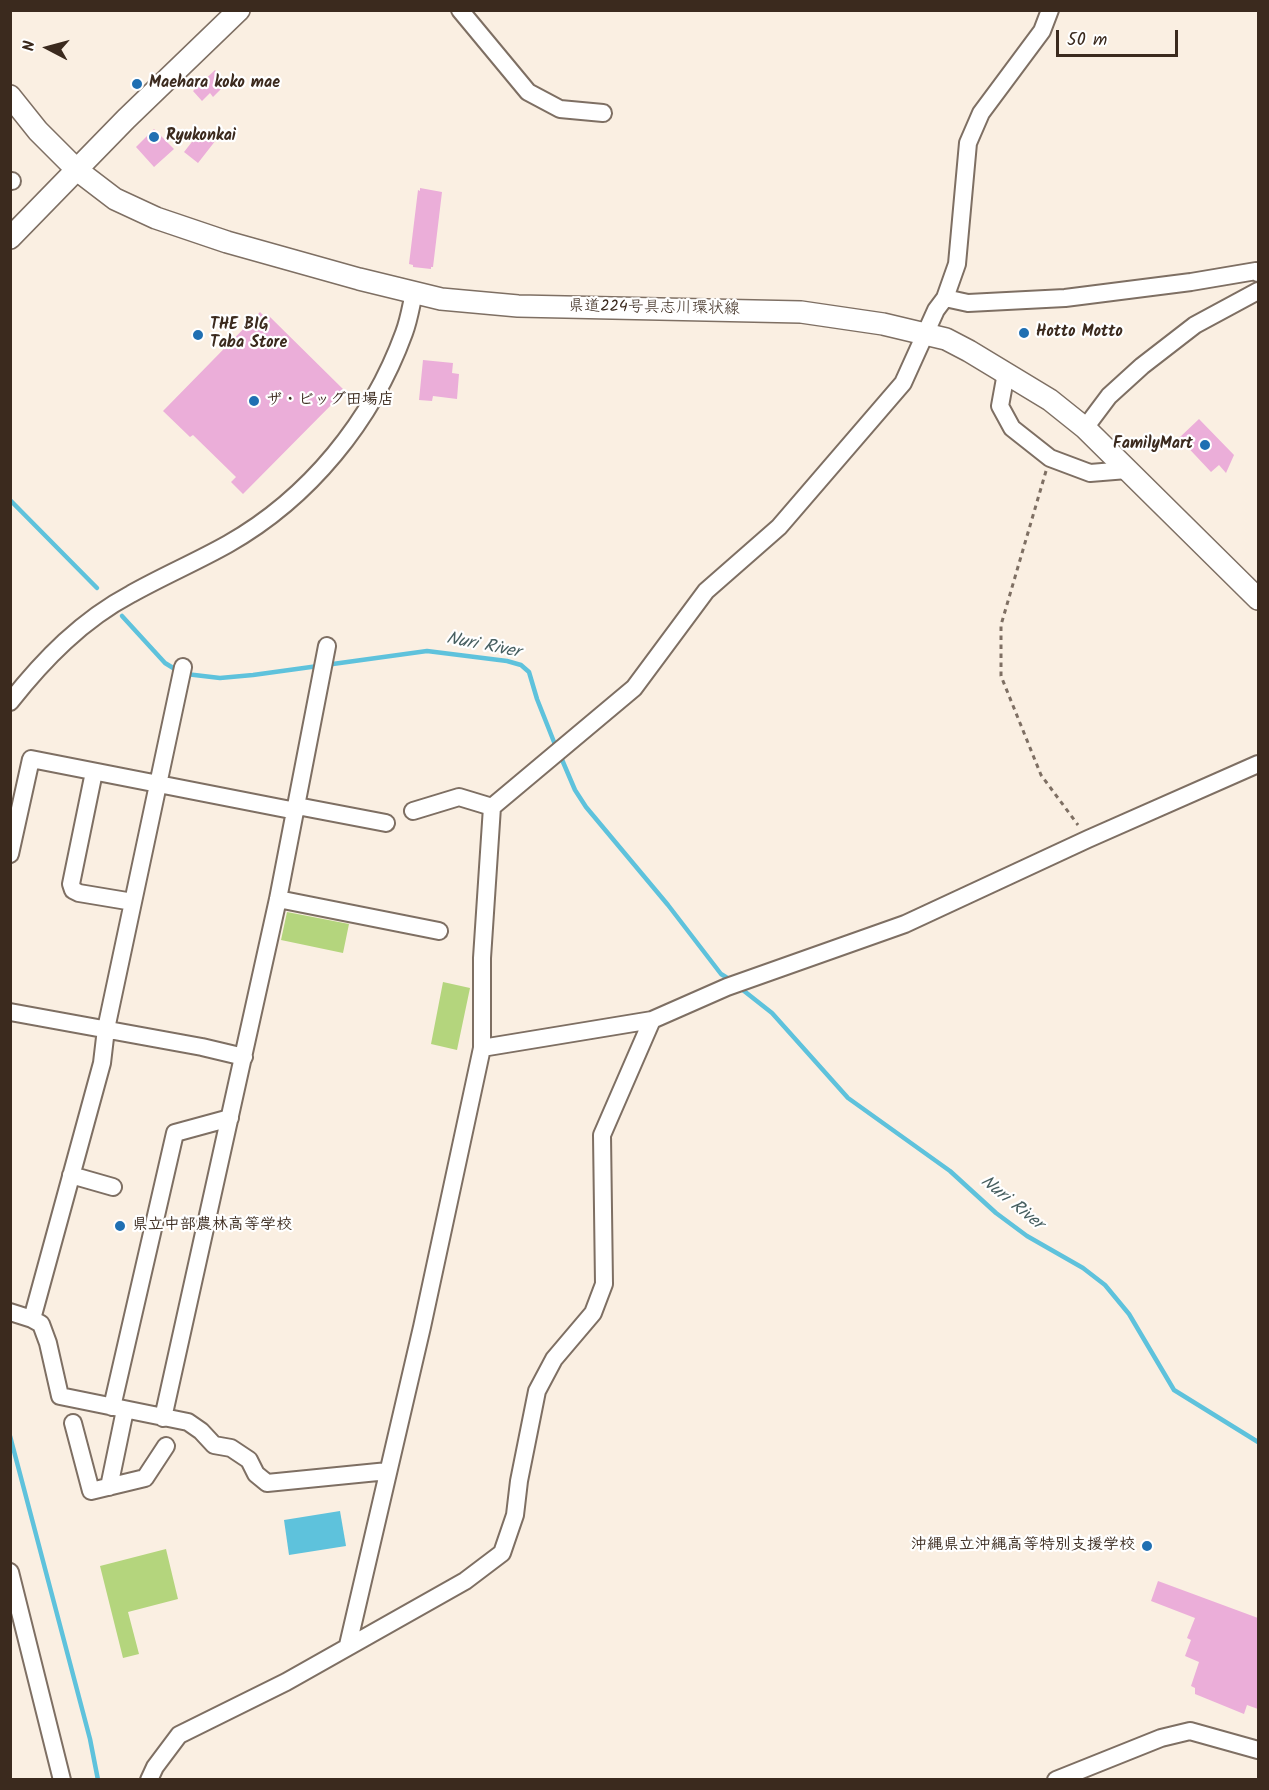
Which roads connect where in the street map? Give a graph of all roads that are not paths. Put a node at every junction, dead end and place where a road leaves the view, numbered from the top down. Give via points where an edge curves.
1 (239, 10) edge
2 (460, 10) edge
3 (1050, 10) edge
4 (10, 96) edge
5 (603, 113) dead end
6 (77, 170) junction
7 (10, 238) edge
8 (1258, 273) edge
9 (1258, 291) edge
10 (414, 293) junction
11 (945, 298) junction
12 (926, 333) junction
13 (1006, 373) junction
14 (1085, 428) junction
15 (1127, 470) junction
16 (1258, 599) edge
17 (327, 646) dead end
18 (183, 667) dead end
19 (10, 702) edge
20 (1258, 764) edge
21 (94, 771) junction
22 (158, 784) junction
23 (492, 807) junction
24 (296, 809) junction
25 (413, 811) dead end
26 (386, 823) dead end
27 (10, 854) edge
28 (278, 898) junction
29 (133, 902) junction
30 (438, 931) dead end
31 (10, 1012) edge
32 (652, 1020) junction
33 (106, 1029) junction
34 (482, 1048) junction
35 (244, 1058) junction
36 (230, 1118) junction
37 (71, 1175) junction
38 (113, 1187) dead end
39 (10, 1312) edge
40 (32, 1319) junction
41 (118, 1409) junction
42 (163, 1418) junction
43 (73, 1423) dead end
44 (166, 1446) dead end
45 (388, 1471) junction
46 (109, 1487) junction
47 (10, 1572) edge
48 (348, 1645) junction
49 (1258, 1750) edge
50 (62, 1779) edge
51 (149, 1779) edge
52 (1056, 1779) edge

1 - 6 main road
2 - 5 street via 528,92 560,109
3 - 11 street via 1042,31 981,113 968,143 957,264
4 - 6 main road, 県道224号具志川環状線
6 - 7 main road
6 - 10 main road, 県道224号具志川環状線 via 115,198 167,221 269,255
8 - 11 street via 1065,298 968,303
9 - 14 street via 1195,325 1142,366 1109,396
10 - 12 main road, 県道224号具志川環状線 via 518,306 801,312
10 - 19 street via 405,331 374,397 321,471 252,529 130,594 85,625 50,655
11 - 12 street
12 - 13 main road, 県道224号具志川環状線 via 954,343
12 - 23 street via 903,383 779,527 706,591 634,688
13 - 14 main road, 県道224号具志川環状線
13 - 15 street via 1000,406 1012,428 1050,458 1090,472
14 - 15 main road, 県道224号具志川環状線
15 - 16 main road, 県道224号具志川環状線
17 - 24 street
18 - 22 street
20 - 32 street via 905,924 728,987
21 - 22 street
21 - 27 street via 31,759
21 - 29 street via 73,890
22 - 24 street
22 - 29 street
23 - 25 street via 459,798
23 - 34 street via 482,957
24 - 26 street
24 - 28 street
28 - 30 street
28 - 35 street
29 - 33 street
31 - 33 street
32 - 34 street
32 - 48 street via 602,1135 604,1284 593,1314 554,1359 537,1391 514,1515 502,1553 465,1581
33 - 35 street
33 - 37 street via 102,1063
34 - 45 street
35 - 36 street
36 - 41 street via 175,1133
36 - 42 street
37 - 38 street
37 - 40 street
39 - 40 street
40 - 41 street via 41,1324 48,1343 60,1396
41 - 42 street
41 - 46 street
42 - 45 street via 188,1422 214,1445 231,1449 249,1460 256,1474 267,1483
43 - 46 street via 91,1491
44 - 46 street via 145,1478
45 - 48 street
47 - 50 street
48 - 51 street via 286,1682 179,1735
49 - 52 street via 1190,1731 1161,1738

